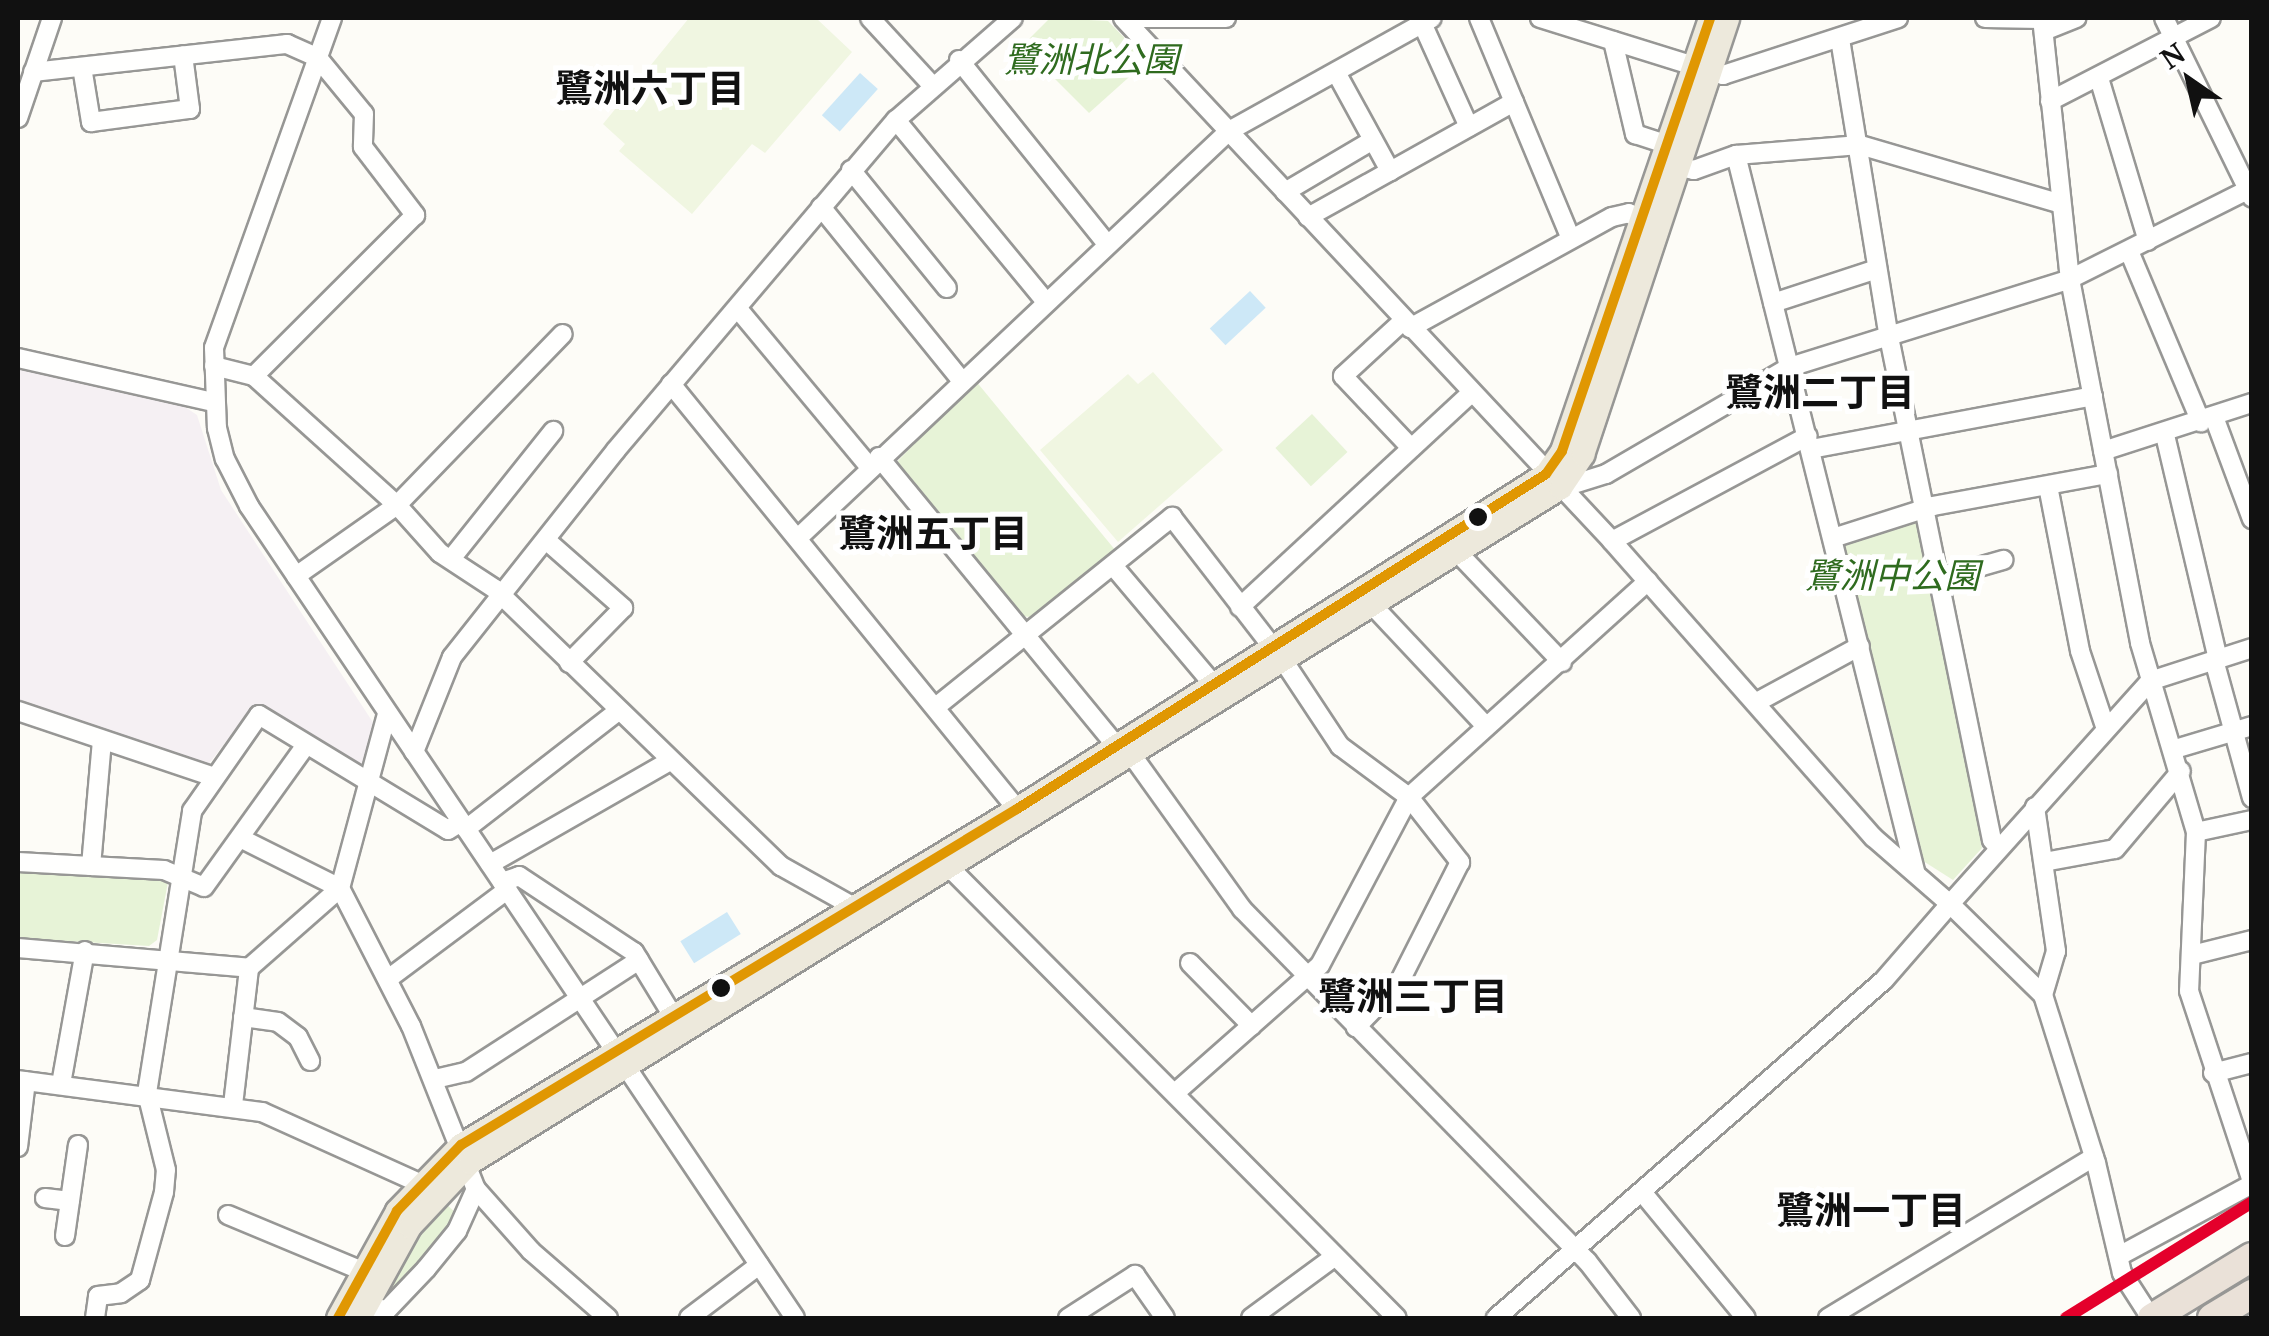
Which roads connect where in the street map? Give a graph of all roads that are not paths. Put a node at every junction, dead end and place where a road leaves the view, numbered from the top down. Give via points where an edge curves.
1 (52, 18) edge
2 (332, 18) edge
3 (870, 18) edge
4 (1013, 18) edge
5 (1124, 18) edge
6 (1226, 18) edge
7 (1479, 18) edge
8 (1540, 18) edge
9 (1710, 18) edge
10 (1728, 18) edge
11 (1898, 18) edge
12 (1986, 18) edge
13 (2077, 18) edge
14 (2164, 18) edge
15 (2211, 18) edge
16 (1427, 20) edge
17 (2043, 22) edge
18 (1840, 39) junction
19 (2171, 40) junction
20 (1613, 41) junction
21 (183, 55) junction
22 (318, 58) junction
23 (959, 60) junction
24 (82, 66) junction
25 (1702, 68) junction
26 (33, 72) junction
27 (1337, 74) junction
28 (2099, 78) junction
29 (931, 84) junction
30 (2050, 101) junction
31 (1514, 102) junction
32 (18, 118) edge
33 (896, 120) junction
34 (1469, 127) junction
35 (1228, 131) junction
36 (1373, 140) junction
37 (1666, 144) junction
38 (1860, 146) junction
39 (1736, 155) junction
40 (1679, 167) junction
41 (851, 170) junction
42 (1390, 171) junction
43 (1285, 192) junction
44 (2250, 193) edge
45 (2058, 203) junction
46 (821, 207) junction
47 (1308, 217) junction
48 (1642, 221) junction
49 (1571, 239) junction
50 (2148, 241) junction
51 (1106, 243) junction
52 (2129, 251) junction
53 (1877, 270) junction
54 (2070, 278) junction
55 (947, 288) dead end
56 (1046, 302) junction
57 (1773, 302) junction
58 (738, 309) junction
59 (1407, 324) junction
60 (563, 334) dead end
61 (1889, 337) junction
62 (18, 358) edge
63 (214, 366) junction
64 (1790, 367) junction
65 (254, 376) junction
66 (962, 381) junction
67 (671, 384) junction
68 (1471, 393) junction
69 (2092, 396) junction
70 (214, 402) junction
71 (2252, 403) edge
72 (2208, 420) junction
73 (1908, 428) junction
74 (554, 430) dead end
75 (2165, 436) junction
76 (1809, 442) junction
77 (1411, 448) junction
78 (2103, 451) junction
79 (874, 462) junction
80 (2108, 474) junction
81 (1553, 481) junction
82 (2048, 486) junction
83 (398, 505) junction
84 (1925, 512) junction
85 (2252, 519) edge
86 (800, 537) junction
87 (1836, 537) junction
88 (546, 540) junction
89 (1612, 541) junction
90 (1460, 554) junction
91 (451, 559) junction
92 (2003, 560) dead end
93 (1115, 568) junction
94 (296, 576) junction
95 (1940, 578) junction
96 (1648, 581) junction
97 (499, 596) junction
98 (1240, 607) junction
99 (1374, 607) junction
100 (1027, 637) junction
101 (1860, 646) junction
102 (2252, 648) edge
103 (1278, 656) junction
104 (2216, 659) junction
105 (1562, 662) junction
106 (569, 663) junction
107 (2150, 681) junction
108 (1214, 685) junction
109 (1757, 702) junction
110 (937, 706) junction
111 (618, 711) junction
112 (18, 712) edge
113 (388, 714) junction
114 (1485, 725) junction
115 (2244, 728) edge
116 (2106, 729) junction
117 (102, 740) junction
118 (306, 745) junction
119 (2176, 749) junction
120 (414, 752) junction
121 (1125, 752) junction
122 (670, 761) junction
123 (2181, 770) junction
124 (214, 777) junction
125 (371, 787) junction
126 (1408, 797) junction
127 (2252, 798) edge
128 (2035, 808) junction
129 (1017, 809) junction
130 (2252, 820) edge
131 (464, 825) junction
132 (2196, 832) junction
133 (240, 838) junction
134 (1999, 848) junction
135 (18, 862) edge
136 (2044, 862) junction
137 (490, 864) junction
138 (944, 864) junction
139 (91, 866) junction
140 (1914, 872) junction
141 (178, 876) junction
142 (504, 886) junction
143 (340, 888) junction
144 (1950, 904) junction
145 (854, 908) junction
146 (2252, 940) edge
147 (18, 948) edge
148 (85, 951) junction
149 (2192, 955) junction
150 (167, 958) junction
151 (639, 960) junction
152 (1190, 963) dead end
153 (249, 968) junction
154 (1308, 977) junction
155 (388, 978) junction
156 (2044, 995) junction
157 (580, 998) junction
158 (668, 1008) dead end
159 (243, 1017) junction
160 (1252, 1026) junction
161 (1356, 1027) junction
162 (621, 1060) junction
163 (310, 1061) dead end
164 (2252, 1062) edge
165 (2213, 1074) junction
166 (434, 1078) junction
167 (22, 1080) edge
168 (62, 1084) junction
169 (147, 1093) junction
170 (1175, 1093) junction
171 (233, 1105) junction
172 (78, 1146) dead end
173 (18, 1147) edge
174 (466, 1154) junction
175 (2094, 1157) junction
176 (419, 1182) junction
177 (2252, 1183) edge
178 (476, 1189) junction
179 (1642, 1192) junction
180 (45, 1198) dead end
181 (70, 1201) junction
182 (228, 1215) dead end
183 (65, 1236) dead end
184 (1575, 1250) junction
185 (2120, 1256) junction
186 (1334, 1257) junction
187 (2252, 1258) edge
188 (760, 1265) junction
189 (360, 1270) junction
190 (2252, 1294) edge
191 (363, 1312) edge
192 (95, 1318) edge
193 (338, 1318) edge
194 (608, 1318) edge
195 (689, 1318) edge
196 (795, 1318) edge
197 (1068, 1318) edge
198 (1165, 1318) edge
199 (1251, 1318) edge
200 (1396, 1318) edge
201 (1496, 1318) edge
202 (1632, 1318) edge
203 (1746, 1318) edge
204 (1828, 1318) edge
205 (2151, 1318) edge
206 (2212, 1318) edge

1 - 26 street
2 - 22 street
3 - 29 street
4 - 23 street
5 - 6 street
5 - 35 street
7 - 31 street
8 - 20 street
9 - 25 main road
10 - 25 main road
11 - 18 street
12 - 17 street
13 - 17 street
14 - 19 street
15 - 19 street
16 - 27 street
16 - 34 street
17 - 30 street
18 - 25 street via 1739,71
18 - 38 street
19 - 28 street
19 - 44 street
20 - 25 street
20 - 37 street via 1635,134
21 - 22 street via 286,44
21 - 24 street
21 - 24 street via 190,109 91,122
22 - 63 street via 220,326
22 - 65 street via 364,114 363,148 415,214
23 - 29 street
23 - 51 street
24 - 26 street
25 - 37 main road
25 - 40 main road
26 - 32 street
27 - 35 street
27 - 36 street
28 - 30 street
28 - 50 street
29 - 33 street
30 - 45 street
31 - 34 street
31 - 49 street
33 - 41 street
33 - 56 street
34 - 42 street
35 - 43 street
35 - 51 street
36 - 42 street
36 - 43 street
37 - 48 main road
38 - 39 street
38 - 45 street
38 - 53 street
39 - 40 street via 1694,170
39 - 57 street
40 - 81 main road via 1582,455
41 - 46 street
41 - 55 street
42 - 47 street
43 - 47 street
44 - 50 street
45 - 54 street
46 - 58 street
46 - 66 street
47 - 59 street
48 - 49 street via 1629,212
48 - 81 main road
49 - 59 street
50 - 52 street
51 - 56 street
52 - 54 street
52 - 72 street
53 - 57 street
53 - 61 street
54 - 61 street
54 - 69 street
56 - 66 street
57 - 64 street
58 - 67 street
58 - 79 street
59 - 68 street
59 - 77 street via 1343,376
60 - 83 street
61 - 64 street
61 - 73 street
62 - 70 street
63 - 65 street
63 - 70 street
64 - 76 street
64 - 81 street via 1606,474
65 - 83 street
66 - 79 street
67 - 86 street
67 - 88 street
68 - 77 street
68 - 81 street
69 - 73 street
69 - 78 street
70 - 94 street via 236,485
71 - 72 street
72 - 75 street
72 - 85 street
73 - 76 street
73 - 84 street
74 - 91 street
75 - 78 street
75 - 104 street
76 - 87 street
76 - 89 street
77 - 98 street
78 - 80 street
79 - 86 street
79 - 100 street
80 - 82 street
80 - 107 street
81 - 89 street
81 - 90 main road
81 - 103 main road
82 - 84 street
82 - 116 street via 2080,652
83 - 91 street
83 - 94 street
84 - 87 street
84 - 95 street
86 - 110 street
87 - 101 street
88 - 97 street
88 - 106 street via 623,608
89 - 96 street
90 - 99 main road
90 - 105 street
91 - 97 street
92 - 95 street
93 - 98 street via 1172,518
93 - 100 street
93 - 108 street
94 - 113 street
95 - 134 street via 1992,840
96 - 105 street
96 - 109 street
97 - 106 street
97 - 120 street via 452,658
98 - 103 street
99 - 103 main road
99 - 114 street
100 - 110 street
100 - 121 street
101 - 109 street
101 - 140 street
102 - 104 street
103 - 108 main road
103 - 121 main road
103 - 126 street via 1340,746
104 - 107 street
104 - 115 street
105 - 114 street
106 - 111 street
107 - 116 street
107 - 119 street
108 - 121 main road
109 - 140 street via 1873,837
110 - 129 street
111 - 122 street
111 - 131 street
112 - 117 street
113 - 120 street
113 - 125 street
114 - 126 street
115 - 119 street
115 - 127 street
116 - 128 street
117 - 124 street
117 - 139 street
118 - 124 street via 259,715
118 - 125 street
118 - 133 street
119 - 123 street
120 - 131 street
121 - 129 main road
121 - 138 main road
121 - 154 street via 1242,909
122 - 137 street
122 - 145 street via 781,866
123 - 132 street
123 - 136 street via 2116,849
124 - 141 street via 192,811
125 - 131 street via 448,830
125 - 143 street
126 - 154 street
126 - 161 street via 1458,856 1459,868 1399,984
128 - 134 street
128 - 136 street
129 - 138 main road
130 - 132 street
131 - 137 street
132 - 149 street
133 - 141 street via 204,888
133 - 143 street
134 - 144 street
135 - 139 street
136 - 156 street via 2056,951
137 - 142 street
138 - 145 main road
138 - 162 main road
138 - 170 street
139 - 141 street
140 - 144 street
141 - 150 street
142 - 151 street via 520,876
142 - 155 street
142 - 157 street
143 - 153 street
143 - 155 street
144 - 156 street
144 - 179 street via 1884,980
145 - 162 main road
146 - 149 street
147 - 148 street
148 - 150 street
148 - 168 street
149 - 165 street via 2189,990
150 - 153 street
150 - 169 street
151 - 157 street
151 - 158 street
152 - 160 street
153 - 159 street
154 - 160 street
154 - 161 street
155 - 166 street
156 - 175 street
157 - 162 street
157 - 166 street via 466,1072
159 - 163 street via 278,1022 298,1037
159 - 171 street
160 - 170 street
161 - 184 street
162 - 174 main road
162 - 188 street
164 - 165 street
165 - 177 street
166 - 174 street
167 - 168 street
167 - 173 street
168 - 169 street
169 - 171 street
169 - 192 street via 166,1170 164,1192 140,1280 121,1293 98,1296
170 - 186 street
171 - 176 street
172 - 181 street
174 - 176 main road
174 - 178 street
174 - 191 main road via 410,1226
175 - 185 street
175 - 204 street
176 - 189 main road
177 - 185 street
178 - 191 street via 457,1232 426,1270 388,1310
178 - 194 street via 531,1251
179 - 184 street
179 - 203 street
180 - 181 street
181 - 183 street
182 - 189 street
184 - 201 street
184 - 202 street
185 - 205 street via 2122,1273
186 - 199 street
186 - 200 street
187 - 205 highway
188 - 195 street
188 - 196 street
189 - 193 main road
190 - 206 highway
197 - 198 street via 1135,1275

